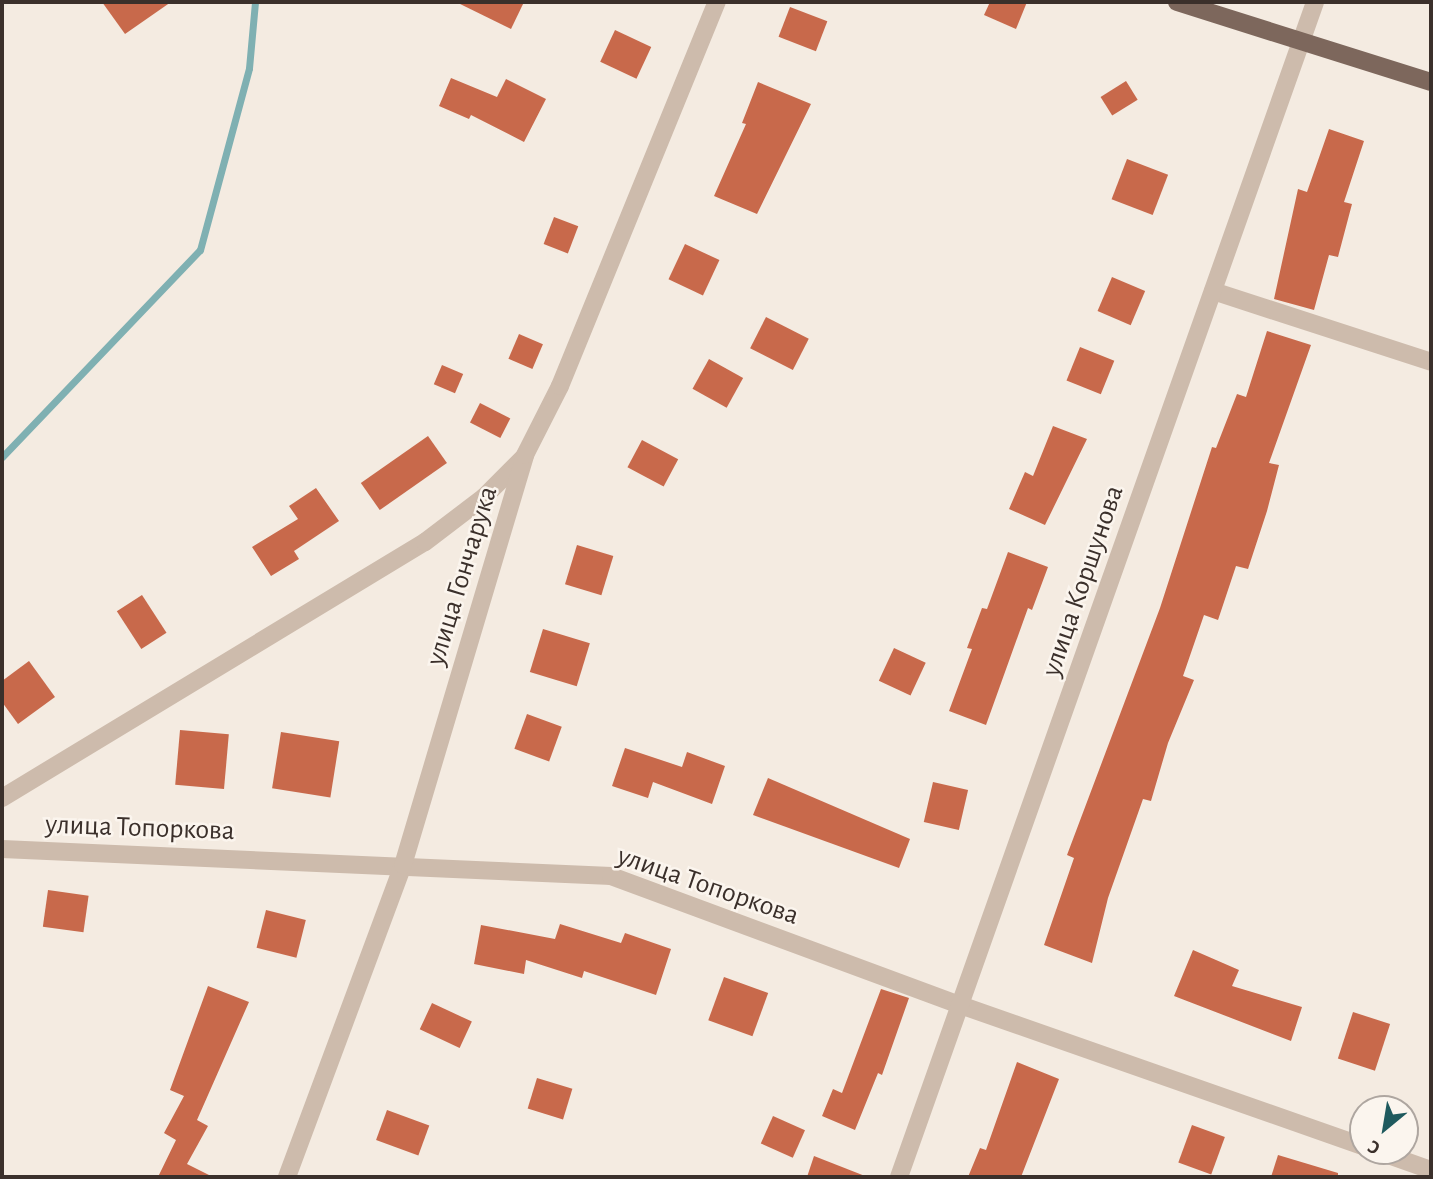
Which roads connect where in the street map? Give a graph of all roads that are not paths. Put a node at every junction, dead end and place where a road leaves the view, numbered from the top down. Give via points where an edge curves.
1 (717, 2) edge
2 (1177, 2) edge
3 (1315, 2) edge
4 (1301, 43) junction
5 (1431, 82) edge
6 (1213, 291) junction
7 (1431, 362) edge
8 (526, 455) junction
9 (2, 798) edge
10 (2, 849) edge
11 (403, 865) junction
12 (963, 1006) junction
13 (1349, 1141) edge
14 (287, 1177) edge
15 (899, 1177) edge

1 - 8 street, улица Гончарука via 560,386
2 - 4 main road
3 - 4 street, улица Коршунова
4 - 5 main road
4 - 6 street, улица Коршунова
6 - 7 street
6 - 12 street, улица Коршунова
8 - 9 street, улица Топоркова via 484,496 425,542
8 - 11 street, улица Гончарука
10 - 11 street, улица Топоркова
11 - 12 street, улица Топоркова via 611,876
11 - 14 street, улица Гончарука
12 - 13 street, улица Топоркова
12 - 15 street, улица Коршунова

